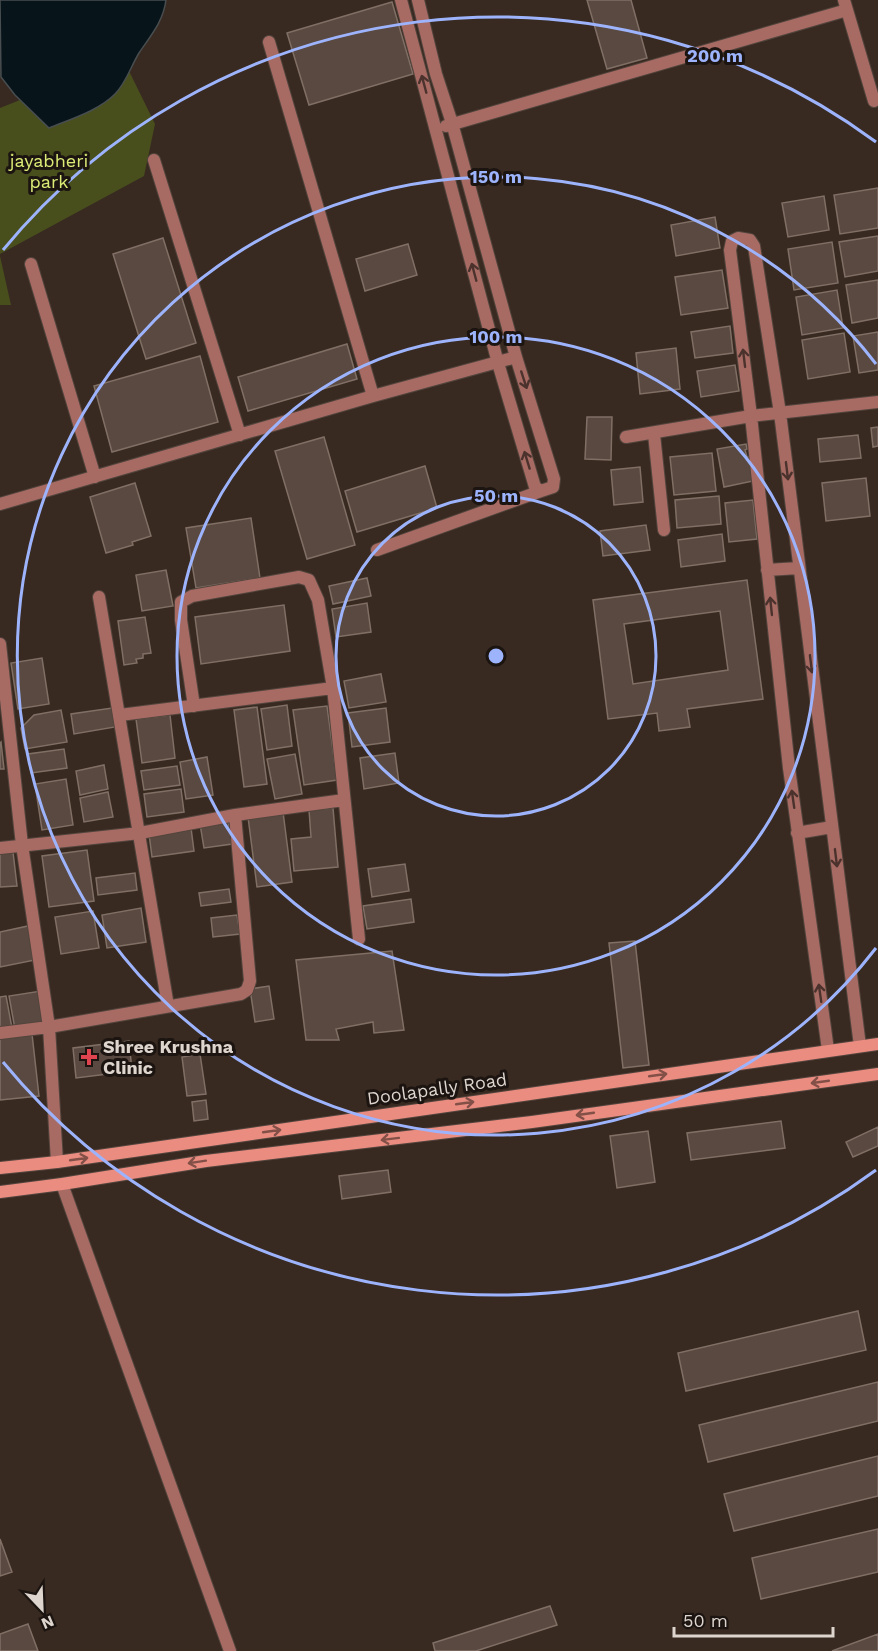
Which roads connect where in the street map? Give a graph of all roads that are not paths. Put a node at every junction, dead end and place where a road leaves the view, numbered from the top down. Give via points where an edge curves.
1 (418, 0) edge
2 (404, 1) edge
3 (846, 5) edge
4 (269, 42) dead end
5 (874, 101) dead end
6 (452, 123) junction
7 (436, 129) junction
8 (154, 159) dead end
9 (31, 264) dead end
10 (516, 357) junction
11 (498, 363) junction
12 (373, 396) junction
13 (878, 402) edge
14 (780, 413) junction
15 (751, 416) junction
16 (654, 434) junction
17 (240, 435) junction
18 (626, 437) dead end
19 (95, 477) junction
20 (541, 491) junction
21 (0, 504) edge
22 (664, 530) dead end
23 (377, 550) dead end
24 (799, 568) junction
25 (767, 570) junction
26 (99, 597) dead end
27 (0, 644) edge
28 (333, 688) junction
29 (194, 706) junction
30 (120, 715) junction
31 (5, 739) edge
32 (344, 800) junction
33 (235, 815) junction
34 (832, 827) junction
35 (140, 833) junction
36 (797, 833) junction
37 (22, 845) junction
38 (0, 848) edge
39 (359, 939) dead end
40 (168, 1006) junction
41 (49, 1027) junction
42 (0, 1033) edge
43 (878, 1044) edge
44 (860, 1046) junction
45 (828, 1050) junction
46 (878, 1074) edge
47 (57, 1162) junction
48 (0, 1168) edge
49 (62, 1184) junction
50 (0, 1192) edge
51 (230, 1651) edge

1 - 6 street
7 -> 2 street
3 - 5 street
3 - 6 street
4 - 12 street
6 - 7 street
6 - 10 street
11 -> 7 street
8 - 17 street
9 - 19 street
10 - 11 street
10 -> 20 street via 555,483
11 - 12 street
20 -> 11 street via 535,487
12 - 17 street
13 - 14 street
14 - 15 street
15 -> 14 street via 730,250 732,241 738,238 750,240 754,246
14 -> 24 street
15 - 16 street
15 - 25 street
16 - 18 street
16 - 22 street
17 - 19 street
19 - 21 street
20 - 23 street
24 - 25 street
24 -> 34 street
36 -> 25 street
26 - 30 street
27 - 31 street
28 - 29 street
28 - 29 street via 318,600 309,580 299,577 192,596 181,602
28 - 32 street
29 - 30 street
30 - 35 street
31 - 37 street
32 - 33 street
32 - 39 street
33 - 35 street
33 - 40 street via 249,986 241,994
34 - 36 street
34 -> 44 street
35 - 37 street
35 - 40 street
45 -> 36 street
37 - 38 street
37 - 41 street
40 - 41 street
41 - 42 street
41 - 47 street
43 - 44 main road, Doolapally Road
44 - 45 main road, Doolapally Road
47 -> 45 main road, Doolapally Road
46 -> 49 main road via 532,1122 206,1161
47 - 48 main road, Doolapally Road
49 - 50 main road
49 - 51 street

